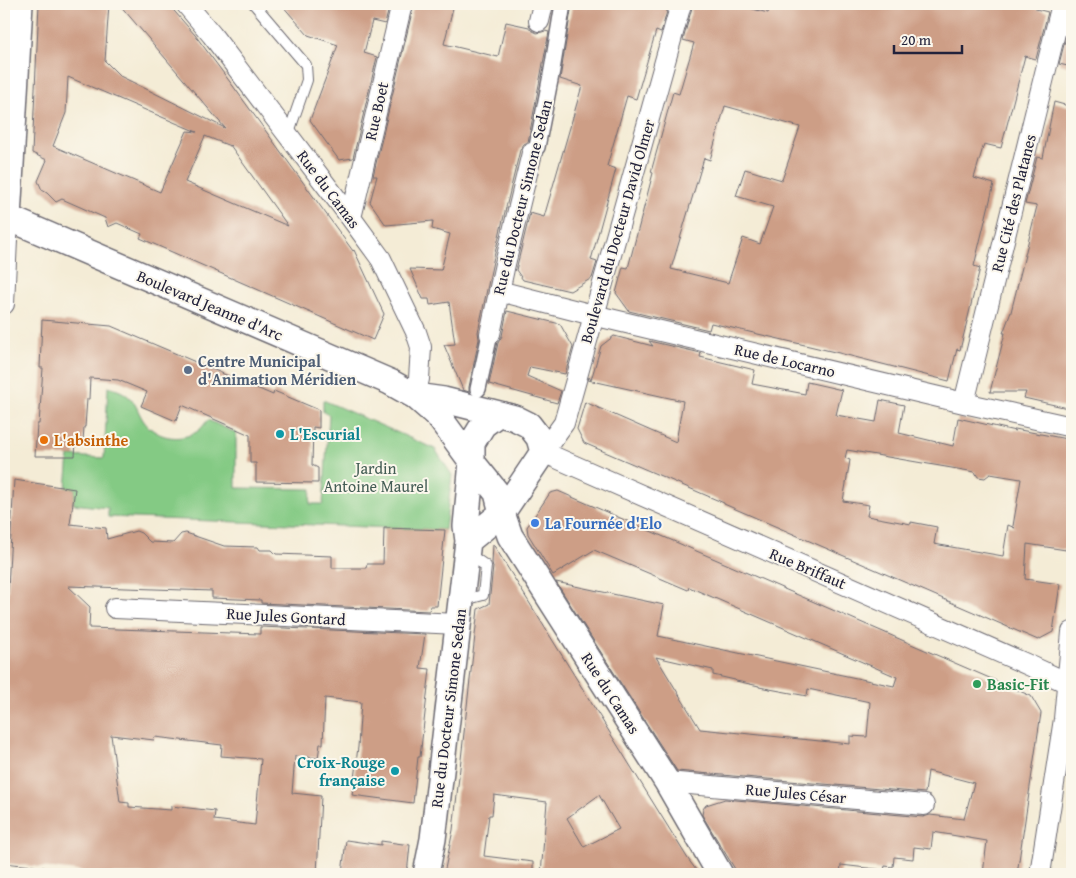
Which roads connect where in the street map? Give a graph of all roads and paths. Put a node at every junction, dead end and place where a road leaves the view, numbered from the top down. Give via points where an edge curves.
1 (20, 4) edge
2 (186, 4) edge
3 (254, 4) edge
4 (402, 4) edge
5 (563, 4) edge
6 (681, 4) edge
7 (1062, 4) edge
8 (288, 135) junction
9 (532, 153) joint
10 (6, 217) edge
11 (351, 218) junction
12 (499, 291) junction
13 (4, 304) edge
14 (593, 315) junction
15 (490, 334) joint
16 (478, 389) dead end
17 (415, 396) junction
18 (964, 403) junction
19 (498, 414) junction
20 (1072, 427) edge
21 (543, 452) junction
22 (472, 462) junction
23 (502, 513) junction
24 (467, 547) junction
25 (115, 608) dead end
26 (459, 613) junction
27 (1072, 632) edge
28 (1070, 684) edge
29 (667, 782) junction
30 (924, 805) dead end
31 (426, 874) edge
32 (720, 874) edge
33 (1040, 874) edge

1 - 10 street
2 - 8 street, Rue du Camas
3 - 8 lane via 306,65 307,80
4 - 11 street, Rue Boet
5 - 9 street, Rue du Docteur Simone Sedan via 537,147
6 - 14 street, Boulevard du Docteur David Olmer
7 - 18 street, Rue Cité des Platanes
8 - 11 street, Rue du Camas
9 - 12 street, Rue du Docteur Simone Sedan
10 - 13 street
10 - 17 street, Boulevard Jeanne d'Arc via 390,382
11 - 17 street, Rue du Camas via 380,259 416,332 421,347
12 - 14 street, Rue de Locarno
12 - 15 street, Rue du Docteur Simone Sedan
14 - 18 street, Rue de Locarno
14 - 21 street, Boulevard du Docteur David Olmer via 564,423
15 - 16 street, Rue du Docteur Simone Sedan
17 - 19 street, Boulevard Jeanne d'Arc via 455,402
17 - 22 street, Boulevard Jeanne d'Arc via 439,418
18 - 20 street, Rue de Locarno
19 - 21 street, Boulevard Jeanne d'Arc via 529,425 539,438
19 - 22 street, Rue du Docteur Simone Sedan via 483,425 472,443
21 - 23 street
21 - 28 street, Rue Briffaut
22 - 23 street, Rue du Camas via 498,493
22 - 24 street, Rue du Docteur Simone Sedan
23 - 24 street
23 - 29 street, Rue du Camas via 510,536
24 - 26 street, Rue du Docteur Simone Sedan
25 - 26 street, Rue Jules Gontard
26 - 31 street, Rue du Docteur Simone Sedan
27 - 28 street
28 - 33 street
29 - 30 street, Rue Jules César
29 - 32 street, Rue du Camas

